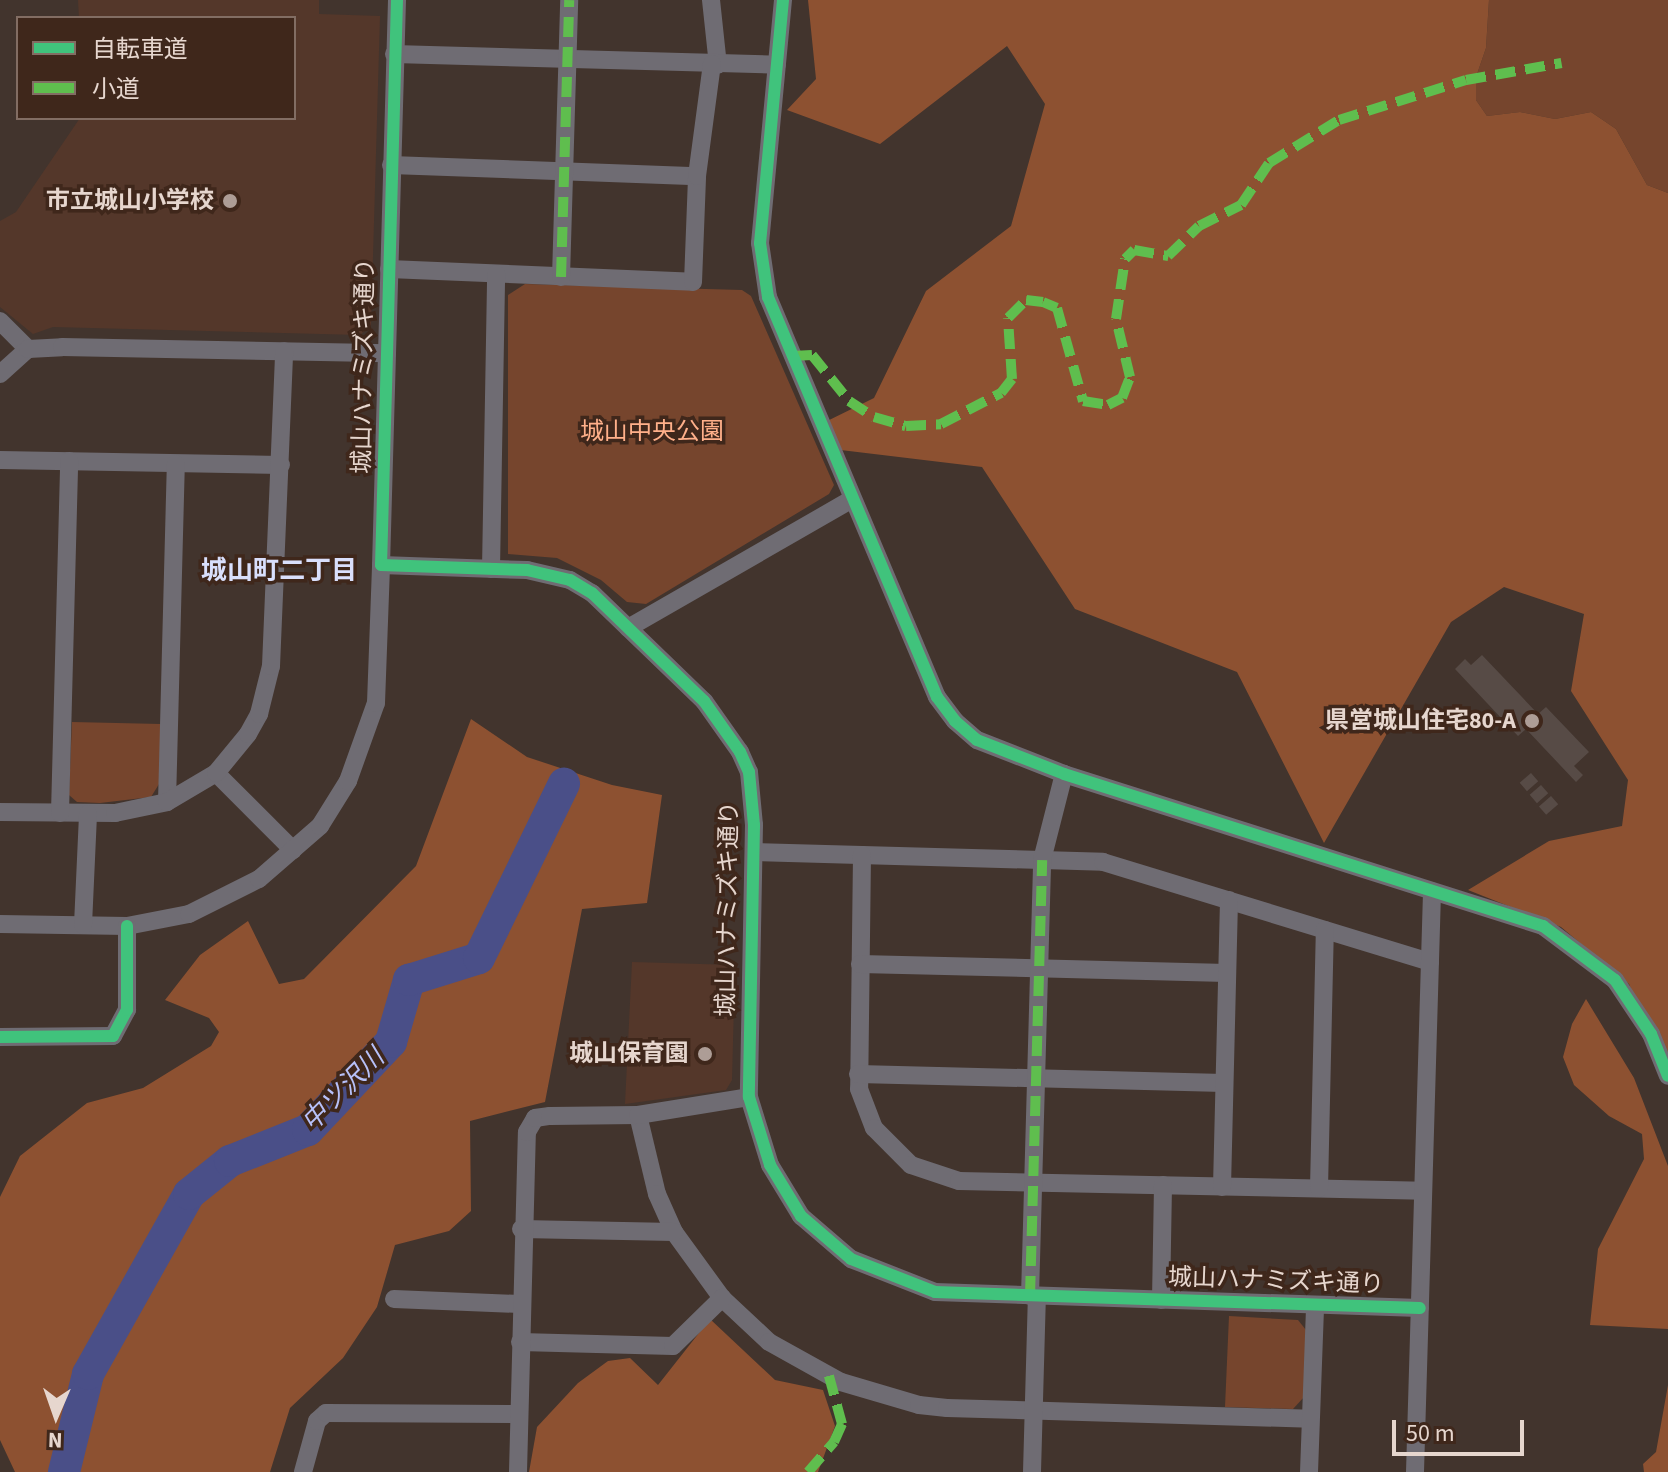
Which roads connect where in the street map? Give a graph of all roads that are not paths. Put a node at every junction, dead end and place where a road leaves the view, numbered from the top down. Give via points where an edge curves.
1 (397, 0) edge
2 (569, 0) edge
3 (711, 0) edge
4 (783, 0) edge
5 (394, 54) junction
6 (567, 60) junction
7 (715, 64) junction
8 (777, 65) junction
9 (391, 165) junction
10 (564, 171) junction
11 (697, 176) junction
12 (389, 269) junction
13 (496, 274) junction
14 (561, 277) junction
15 (0, 321) edge
16 (28, 349) junction
17 (284, 351) junction
18 (387, 353) junction
19 (0, 374) edge
20 (0, 460) edge
21 (69, 461) junction
22 (176, 464) junction
23 (281, 465) junction
24 (851, 500) junction
25 (381, 565) junction
26 (491, 569) junction
27 (628, 628) junction
28 (216, 773) junction
29 (1064, 774) junction
30 (167, 802) junction
31 (0, 812) edge
32 (60, 813) junction
33 (88, 814) junction
34 (293, 850) junction
35 (754, 852) junction
36 (862, 855) junction
37 (1042, 860) junction
38 (1432, 891) junction
39 (1229, 900) junction
40 (0, 924) edge
41 (83, 925) junction
42 (127, 926) junction
43 (1325, 930) junction
44 (1430, 962) junction
45 (860, 964) junction
46 (1040, 969) junction
47 (1227, 973) junction
48 (0, 1037) edge
49 (858, 1074) junction
50 (1668, 1076) edge
51 (1036, 1078) junction
52 (1224, 1083) junction
53 (749, 1097) junction
54 (638, 1115) junction
55 (1033, 1182) junction
56 (1163, 1185) junction
57 (1222, 1187) junction
58 (1319, 1188) junction
59 (1423, 1191) junction
60 (521, 1229) junction
61 (674, 1232) junction
62 (1034, 1296) junction
63 (722, 1298) junction
64 (394, 1299) dead end
65 (1161, 1300) junction
66 (520, 1304) junction
67 (1315, 1305) junction
68 (1420, 1308) junction
69 (520, 1342) junction
70 (1034, 1411) junction
71 (519, 1414) junction
72 (1310, 1419) junction
73 (303, 1472) edge
74 (518, 1472) edge
75 (1032, 1472) edge
76 (1309, 1472) edge
77 (1415, 1472) edge

1 - 5 street, 城山ハナミズキ通り
2 - 6 street
3 - 7 street
4 - 8 street
5 - 6 street
5 - 9 street, 城山ハナミズキ通り
6 - 7 street
6 - 10 street
7 - 8 street
7 - 11 street
8 - 24 street via 760,243 768,297
9 - 10 street
9 - 12 street, 城山ハナミズキ通り
10 - 11 street
10 - 14 street
11 - 14 street via 693,282
12 - 13 street
12 - 18 street, 城山ハナミズキ通り
13 - 14 street
13 - 26 street
15 - 16 street
16 - 17 street via 166,346
16 - 19 street
17 - 18 street
17 - 23 street
18 - 25 street, 城山ハナミズキ通り
20 - 21 street
21 - 22 street
21 - 32 street
22 - 23 street
22 - 30 street
23 - 28 street via 267,687 248,734
24 - 27 street
24 - 29 street via 937,697 955,721 977,740
25 - 26 street, 城山ハナミズキ通り
25 - 34 street via 376,703 366,736 348,781 320,826
26 - 27 street, 城山ハナミズキ通り via 570,580 592,593
27 - 35 street, 城山ハナミズキ通り via 704,701 740,752 753,798
28 - 30 street
28 - 34 street
29 - 37 street
29 - 38 street
30 - 33 street
31 - 32 street
32 - 33 street
33 - 41 street
34 - 42 street via 227,898 189,914
35 - 36 street
35 - 53 street, 城山ハナミズキ通り
36 - 37 street
36 - 45 street
37 - 39 street via 1103,862
37 - 46 street
38 - 44 street
38 - 50 street via 1543,926 1586,954 1615,980 1644,1023
39 - 43 street
39 - 47 street
40 - 41 street
41 - 42 street
42 - 48 street via 127,1010 113,1036
43 - 44 street
43 - 58 street
44 - 59 street
45 - 46 street
45 - 49 street
46 - 47 street
46 - 51 street
47 - 52 street
49 - 51 street
49 - 55 street via 862,1102 874,1128 911,1165 959,1181
51 - 52 street
51 - 55 street
52 - 57 street
53 - 54 street
53 - 62 street, 城山ハナミズキ通り via 759,1137 784,1191 801,1216 851,1259 935,1292
54 - 60 street via 535,1118 527,1132
54 - 61 street via 647,1166
55 - 56 street
55 - 62 street
56 - 57 street
56 - 65 street
57 - 58 street
58 - 59 street
59 - 68 street
60 - 61 street
60 - 66 street
61 - 63 street
62 - 65 street, 城山ハナミズキ通り
62 - 70 street
63 - 69 street via 673,1346
63 - 70 street via 769,1342 841,1382 919,1405
64 - 66 street
65 - 67 street, 城山ハナミズキ通り
66 - 69 street
67 - 68 street, 城山ハナミズキ通り
67 - 72 street
68 - 77 street
69 - 71 street
70 - 72 street
70 - 75 street
71 - 73 street via 326,1413 317,1421
71 - 74 street
72 - 76 street

